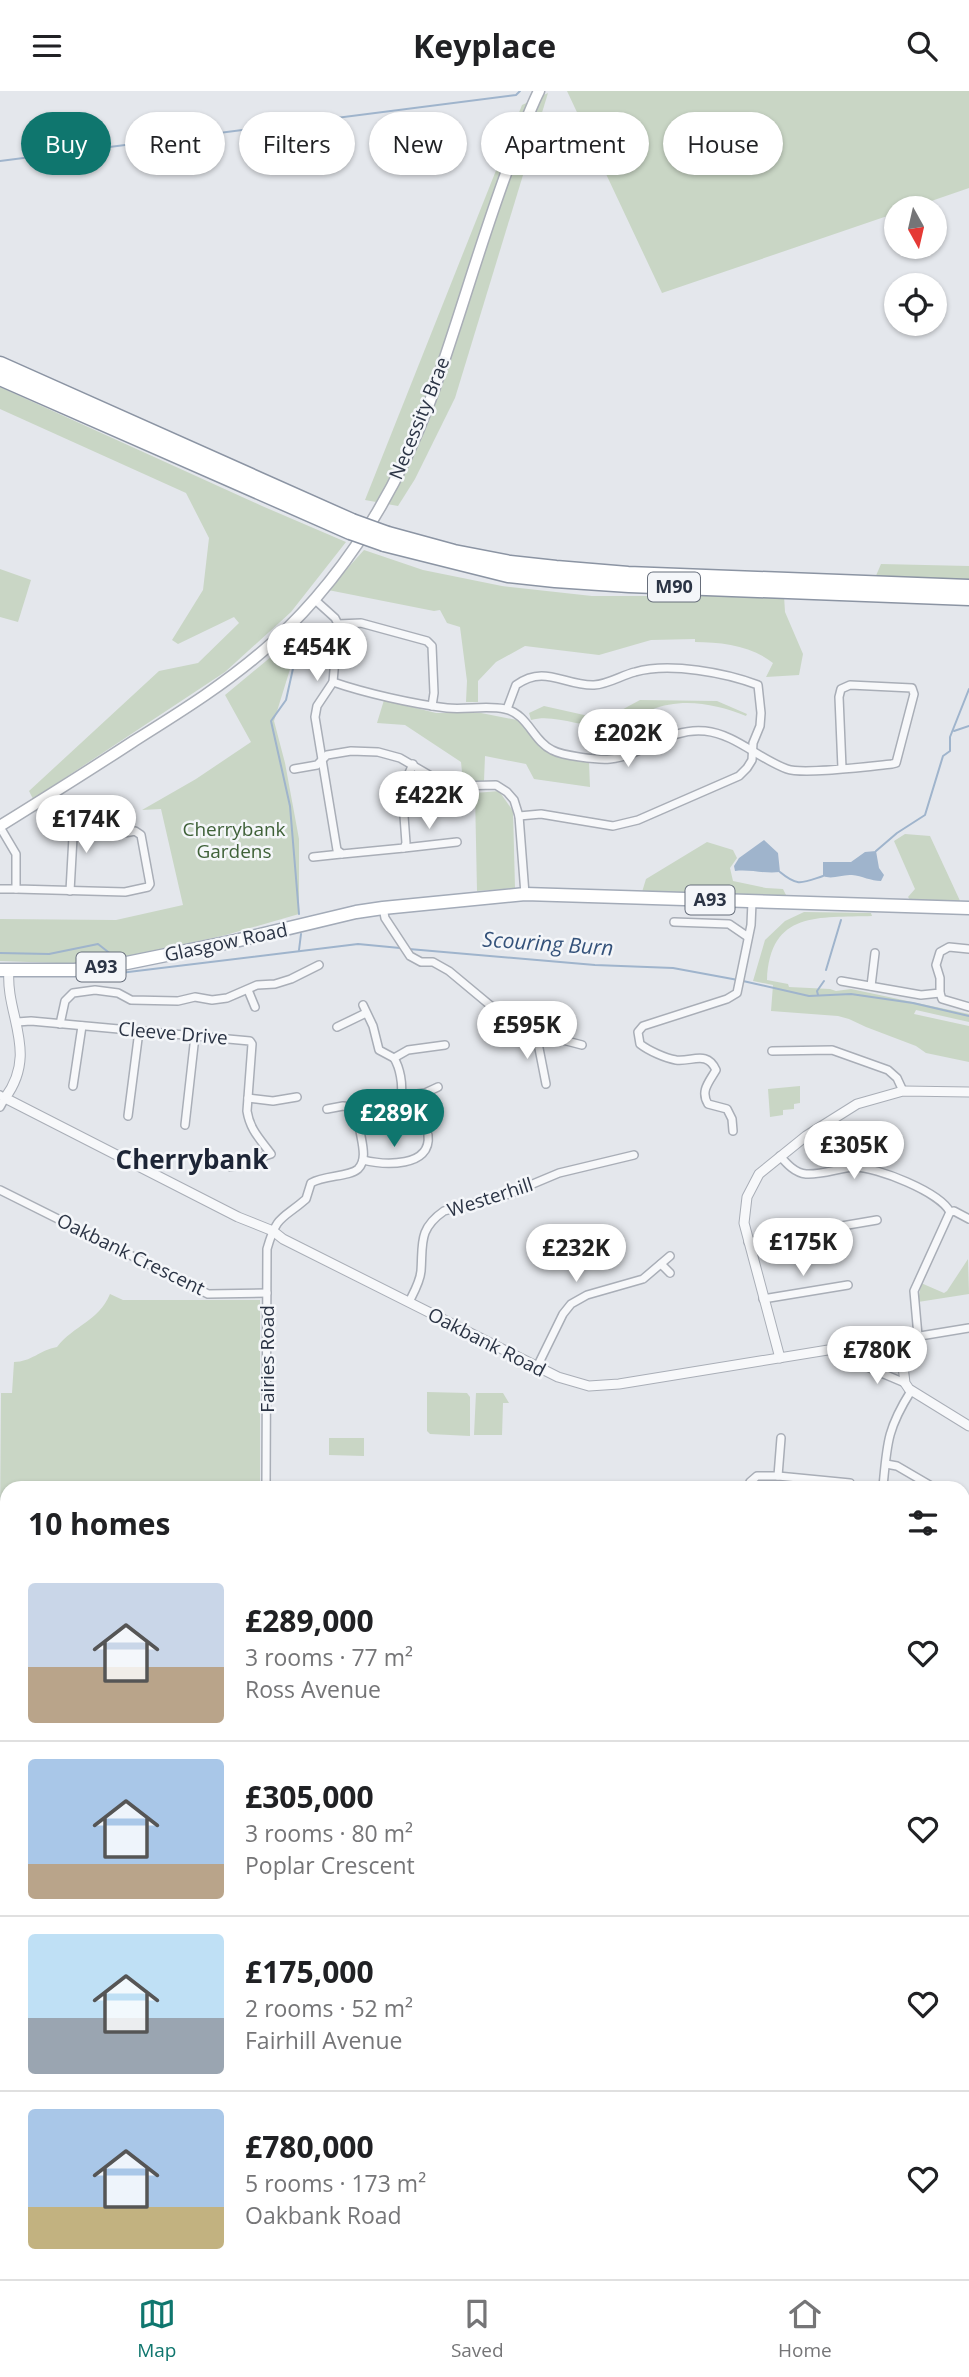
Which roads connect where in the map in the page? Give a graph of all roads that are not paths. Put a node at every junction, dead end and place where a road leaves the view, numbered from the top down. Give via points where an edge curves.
1 (539, 91) edge
2 (0, 364) edge
3 (0, 378) edge
4 (351, 527) junction
5 (386, 539) junction
6 (969, 587) edge
7 (969, 597) edge
8 (314, 599) junction
9 (338, 624) junction
10 (333, 682) junction
11 (432, 706) junction
12 (507, 709) junction
13 (753, 751) junction
14 (321, 760) junction
15 (413, 764) junction
16 (842, 768) junction
17 (295, 769) dead end
18 (109, 801) dead end
19 (50, 810) dead end
20 (91, 813) junction
21 (519, 816) junction
22 (68, 825) junction
23 (0, 827) edge
24 (457, 842) dead end
25 (404, 848) junction
26 (342, 854) junction
27 (313, 857) dead end
28 (0, 889) edge
29 (16, 889) junction
30 (70, 891) junction
31 (524, 894) junction
32 (752, 902) junction
33 (383, 908) junction
34 (969, 908) edge
35 (674, 922) dead end
36 (748, 937) junction
37 (969, 950) edge
38 (876, 953) dead end
39 (319, 965) dead end
40 (4, 970) edge
41 (841, 981) dead end
42 (871, 986) junction
43 (248, 990) junction
44 (940, 993) junction
45 (255, 1007) dead end
46 (969, 1007) edge
47 (17, 1023) junction
48 (60, 1024) junction
49 (82, 1026) junction
50 (337, 1027) dead end
51 (139, 1031) junction
52 (536, 1033) junction
53 (195, 1036) junction
54 (445, 1045) dead end
55 (582, 1045) dead end
56 (772, 1051) dead end
57 (394, 1058) junction
58 (546, 1084) dead end
59 (73, 1087) dead end
60 (438, 1087) dead end
61 (903, 1091) junction
62 (969, 1092) edge
63 (401, 1096) junction
64 (297, 1097) dead end
65 (248, 1098) junction
66 (2, 1100) edge
67 (362, 1108) junction
68 (327, 1109) dead end
69 (128, 1116) dead end
70 (185, 1125) dead end
71 (733, 1131) dead end
72 (428, 1135) dead end
73 (634, 1155) dead end
74 (780, 1156) junction
75 (363, 1160) junction
76 (231, 1167) dead end
77 (0, 1190) edge
78 (950, 1212) junction
79 (969, 1219) edge
80 (877, 1220) dead end
81 (274, 1231) junction
82 (748, 1243) junction
83 (670, 1257) dead end
84 (662, 1264) junction
85 (670, 1273) dead end
86 (848, 1285) dead end
87 (267, 1293) junction
88 (763, 1299) junction
89 (409, 1302) junction
90 (969, 1328) edge
91 (918, 1336) junction
92 (900, 1341) junction
93 (780, 1358) junction
94 (860, 1364) dead end
95 (537, 1367) junction
96 (908, 1387) junction
97 (969, 1426) edge
98 (781, 1438) dead end
99 (780, 1450) junction
100 (789, 1450) dead end
101 (886, 1464) junction
102 (778, 1476) junction
103 (266, 1481) edge
104 (751, 1481) edge
105 (802, 1481) edge
106 (823, 1481) edge
107 (846, 1481) edge
108 (884, 1481) edge
109 (923, 1481) edge

1 - 8 main road, Necessity Brae via 403,466 376,516
2 - 4 highway, M90
3 - 4 highway, M90
4 - 5 highway, M90, bridge
5 - 6 highway, M90 via 555,568
5 - 7 highway, M90 via 495,572 555,580
8 - 9 street
8 - 23 main road, Necessity Brae via 229,678
9 - 10 street
9 - 11 street via 361,623 427,641 432,646
10 - 11 street
10 - 14 street via 315,717
11 - 12 street
12 - 13 street via 528,723 552,750 577,756 609,759 666,737 705,731
12 - 13 street via 516,685 535,675 592,685 650,669 705,670 758,685 761,713
13 - 16 street via 790,770
13 - 21 street via 752,760 739,776 638,820 613,826 541,814
14 - 15 street via 351,751 378,753
14 - 17 street
14 - 26 street via 337,850
15 - 21 street via 443,783 496,785 514,800
15 - 25 street via 402,789
16 - 16 street via 841,689 850,685 912,688 897,762
18 - 20 street
19 - 22 street via 57,823
20 - 22 street
20 - 30 street via 104,834 135,831 141,835 150,884 125,892
21 - 31 street
22 - 30 street via 73,837
23 - 29 street via 16,854
24 - 25 street
25 - 26 street
26 - 27 street
28 - 29 street
29 - 30 street
31 - 32 main road, A93
31 - 33 main road, Glasgow Road / A93
32 - 34 main road, A93
32 - 36 street
33 - 40 main road, Glasgow Road / A93 via 107,967
33 - 52 street via 384,918 407,952 449,971 509,1021
35 - 36 street via 729,923
36 - 71 street via 738,991 727,999 643,1026 638,1032 646,1048 676,1060 711,1061 716,1070 704,1097 708,1104 727,1109
37 - 44 street via 949,947 940,951 936,965
38 - 42 street
39 - 43 street via 291,979
40 - 47 street
41 - 42 street
42 - 44 street via 921,995
43 - 45 street
43 - 48 street via 227,998 178,1001 131,1000 94,990 73,993 65,1001
44 - 46 street via 942,999
47 - 48 street, Cleeve Drive
47 - 66 street via 20,1057 14,1081
48 - 49 street, Cleeve Drive
49 - 51 street, Cleeve Drive
49 - 59 street
50 - 57 street via 365,1009 379,1050
51 - 53 street, Cleeve Drive
51 - 69 street
52 - 55 street
52 - 58 street
53 - 65 street, Cleeve Drive via 250,1041
53 - 70 street
54 - 57 street via 408,1050
56 - 61 street via 832,1050 888,1070
57 - 63 street
60 - 63 street
61 - 62 street
61 - 74 street via 845,1110
63 - 67 street
64 - 65 street via 273,1101
65 - 76 street, Cleeve Drive via 251,1129 271,1154
66 - 81 street, Oakbank Road
67 - 68 street
67 - 75 street
72 - 75 street via 426,1151 412,1159 389,1164
73 - 89 street, Westerhill via 559,1173 508,1195 444,1211 424,1233 420,1278
74 - 78 street via 806,1174 855,1167 894,1175 944,1203
74 - 82 street via 759,1174 747,1197 744,1223
75 - 81 street via 351,1172 311,1183 306,1199 284,1214
77 - 87 street, Oakbank Crescent via 208,1294
78 - 79 street
78 - 91 street via 913,1294
80 - 82 street
81 - 87 street, Fairies Road via 267,1249
81 - 89 street, Oakbank Road
82 - 88 street
83 - 84 street
84 - 85 street
84 - 95 street via 643,1279 571,1304
86 - 88 street
87 - 103 street, Fairies Road
88 - 93 street
89 - 95 street, Oakbank Road
90 - 91 street
91 - 92 street
92 - 93 street, Oakbank Road
92 - 96 street
93 - 95 street, Oakbank Road via 596,1386
94 - 96 street
96 - 97 street
96 - 101 street via 891,1426
98 - 99 street
99 - 100 street
99 - 102 street
101 - 108 street
101 - 109 street
102 - 104 street via 757,1476
102 - 105 street
106 - 107 street

